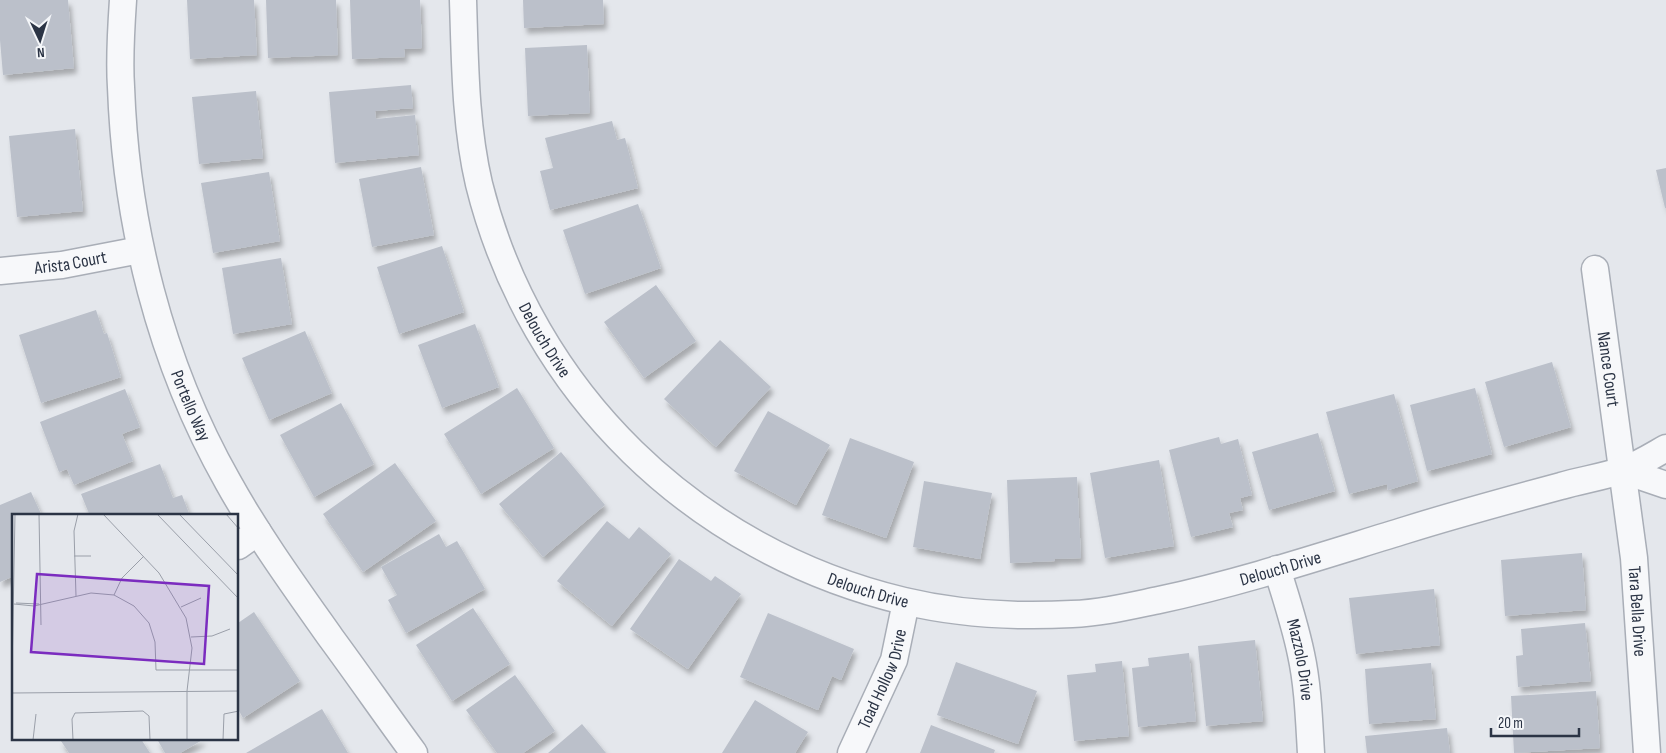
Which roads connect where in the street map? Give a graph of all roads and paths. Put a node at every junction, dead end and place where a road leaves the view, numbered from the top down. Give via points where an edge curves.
1 (123, 0) edge
2 (463, 0) edge
3 (140, 250) junction
4 (1595, 269) dead end
5 (0, 271) edge
6 (1666, 448) edge
7 (1622, 470) junction
8 (1666, 485) edge
9 (248, 539) edge
10 (1277, 569) junction
11 (906, 602) junction
12 (414, 753) edge
13 (851, 753) edge
14 (1311, 753) edge
15 (1647, 753) edge

1 - 3 street, Portello Way via 120,86 125,148
2 - 11 street, Delouch Drive via 471,137 492,227 507,270 530,316 585,401 626,447 710,517 804,568
3 - 5 street, Arista Court via 62,265
3 - 9 street, Portello Way via 178,376 228,482
4 - 7 street, Nance Court
6 - 7 street, Delouch Drive
7 - 8 street
7 - 10 street, Delouch Drive via 1459,514
7 - 15 street, Tara Bella Drive via 1634,558
9 - 12 street, Portello Way via 292,583
10 - 11 street, Delouch Drive via 1200,591 1076,614 967,612
10 - 14 street, Mazzolo Drive via 1302,655
11 - 13 street, Toad Hollow Drive via 894,660

